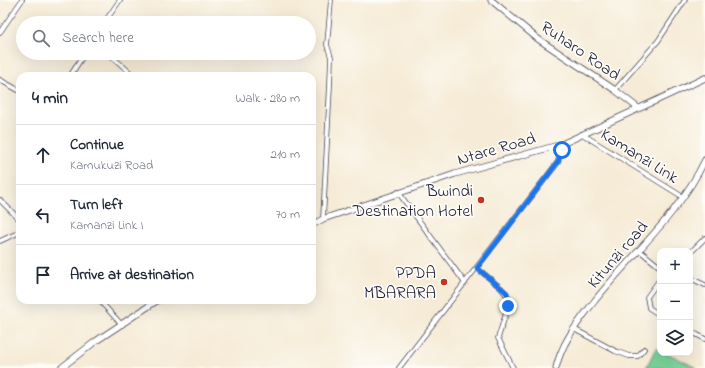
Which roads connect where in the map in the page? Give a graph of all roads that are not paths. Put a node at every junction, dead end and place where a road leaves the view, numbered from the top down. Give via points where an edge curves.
1 (22, 0) edge
2 (120, 0) edge
3 (331, 0) edge
4 (491, 0) edge
5 (685, 0) edge
6 (109, 16) edge
7 (0, 32) edge
8 (80, 60) edge
9 (116, 60) edge
10 (73, 72) edge
11 (129, 72) edge
12 (705, 78) edge
13 (0, 80) edge
14 (16, 89) edge
15 (615, 90) junction
16 (638, 108) junction
17 (582, 134) junction
18 (562, 144) junction
19 (705, 160) edge
20 (398, 192) junction
21 (683, 197) junction
22 (0, 200) edge
23 (16, 216) edge
24 (323, 219) junction
25 (316, 223) edge
26 (16, 234) edge
27 (705, 238) edge
28 (0, 241) edge
29 (693, 249) edge
30 (639, 250) junction
31 (657, 265) edge
32 (477, 268) junction
33 (693, 279) edge
34 (465, 283) junction
35 (657, 283) edge
36 (705, 285) edge
37 (103, 304) edge
38 (152, 304) edge
39 (657, 313) edge
40 (122, 325) junction
41 (574, 328) junction
42 (693, 333) edge
43 (705, 339) edge
44 (644, 349) dead end
45 (61, 368) edge
46 (399, 368) edge
47 (513, 368) edge
48 (556, 368) edge

1 - 7 street
2 - 6 street
3 - 24 street via 327,45 331,57
4 - 15 main road, Ruharo Road via 538,40
5 - 15 street via 658,40
8 - 10 street
9 - 11 street
12 - 16 main road, Ntare Road
13 - 14 street
15 - 16 main road, Ruharo Road
16 - 17 main road, Ntare Road
17 - 18 main road, Ntare Road
17 - 21 street, Kamanzi Link
18 - 20 main road, Ntare Road
18 - 32 street via 558,162
19 - 21 main road, Kitunzi road
20 - 24 main road, Ntare Road
20 - 34 street
21 - 30 main road, Kitunzi road
22 - 23 street
24 - 25 main road, Ntare Road
26 - 28 street
27 - 29 street
30 - 31 street
30 - 41 main road, Kitunzi road
32 - 34 street
32 - 47 street via 507,293 508,304 498,338
33 - 36 street
34 - 46 street
35 - 39 street via 647,297 649,308
37 - 40 street
38 - 40 main road
40 - 45 main road
41 - 44 street via 624,355 638,356
41 - 48 main road, Kitunzi road via 562,349
42 - 43 street

